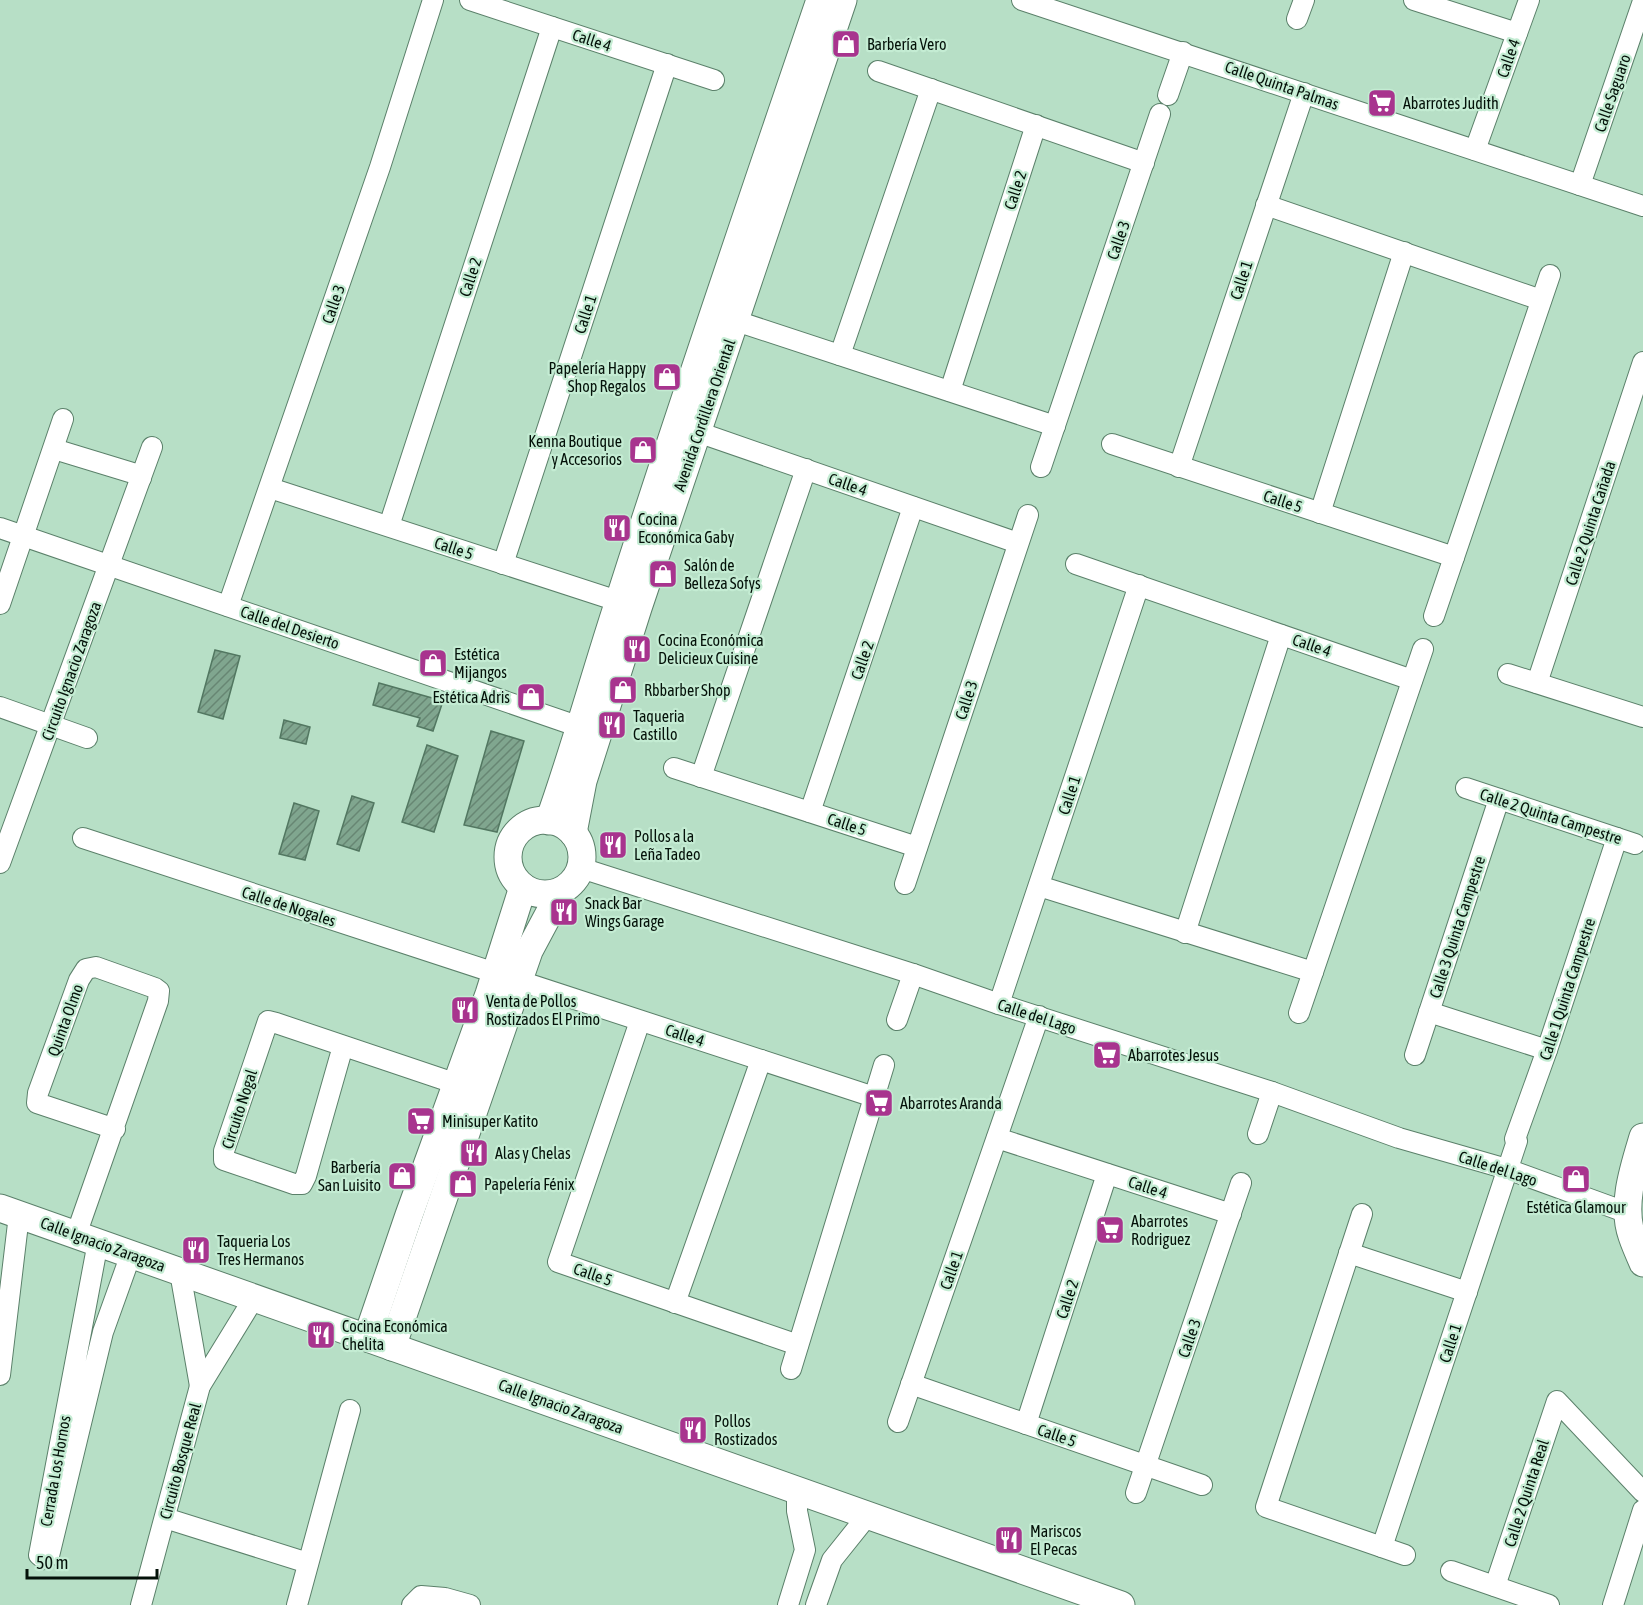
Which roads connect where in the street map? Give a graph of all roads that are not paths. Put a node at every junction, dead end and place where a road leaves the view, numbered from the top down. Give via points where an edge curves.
1 (434, 0) edge
2 (470, 0) edge
3 (820, 0) edge
4 (843, 0) edge
5 (1022, 0) edge
6 (1304, 0) edge
7 (1414, 0) edge
8 (1528, 0) edge
9 (1643, 1) edge
10 (1297, 19) dead end
11 (552, 27) junction
12 (1517, 33) junction
13 (1183, 52) junction
14 (667, 64) junction
15 (878, 71) dead end
16 (714, 81) dead end
17 (931, 89) junction
18 (1304, 93) junction
19 (1168, 95) dead end
20 (1160, 114) dead end
21 (1036, 125) junction
22 (1475, 150) junction
23 (1144, 163) junction
24 (1580, 185) junction
25 (1266, 205) junction
26 (1643, 206) edge
27 (1404, 252) junction
28 (1550, 275) dead end
29 (1541, 300) junction
30 (725, 317) junction
31 (840, 355) junction
32 (1643, 363) edge
33 (950, 391) junction
34 (63, 419) dead end
35 (1055, 426) junction
36 (688, 428) junction
37 (1112, 444) dead end
38 (152, 447) dead end
39 (54, 448) junction
40 (1179, 466) junction
41 (1041, 467) dead end
42 (806, 469) junction
43 (141, 478) junction
44 (270, 488) junction
45 (913, 507) junction
46 (1320, 513) junction
47 (1028, 515) dead end
48 (389, 526) junction
49 (0, 528) edge
50 (23, 536) junction
51 (1018, 543) junction
52 (1454, 557) junction
53 (503, 564) junction
54 (1076, 564) dead end
55 (109, 565) junction
56 (1140, 585) junction
57 (0, 604) edge
58 (628, 605) junction
59 (228, 606) junction
60 (1434, 616) dead end
61 (1281, 634) junction
62 (1423, 649) dead end
63 (1508, 674) dead end
64 (1412, 680) junction
65 (1537, 683) junction
66 (0, 706) edge
67 (1643, 717) edge
68 (52, 725) junction
69 (580, 727) junction
70 (87, 738) dead end
71 (674, 768) dead end
72 (702, 777) junction
73 (1466, 788) dead end
74 (1499, 799) junction
75 (810, 812) junction
76 (549, 821) junction
77 (573, 832) junction
78 (83, 838) dead end
79 (1626, 841) joint
80 (917, 847) junction
81 (0, 863) edge
82 (581, 868) junction
83 (905, 884) dead end
84 (1039, 886) junction
85 (523, 887) junction
86 (561, 891) junction
87 (1185, 933) junction
88 (1313, 972) junction
89 (913, 974) junction
90 (507, 977) junction
91 (999, 1004) junction
92 (1429, 1012) junction
93 (1299, 1013) dead end
94 (1039, 1016) junction
95 (897, 1020) dead end
96 (640, 1021) junction
97 (343, 1046) junction
98 (1547, 1050) junction
99 (1415, 1055) dead end
100 (761, 1060) junction
101 (884, 1065) dead end
102 (457, 1084) junction
103 (1272, 1092) junction
104 (874, 1097) junction
105 (115, 1128) junction
106 (1258, 1134) dead end
107 (1643, 1137) edge
108 (997, 1138) junction
109 (1515, 1139) joint
110 (1508, 1169) junction
111 (1107, 1174) junction
112 (1241, 1184) dead end
113 (10, 1211) edge
114 (1628, 1213) junction
115 (1231, 1214) junction
116 (1362, 1214) dead end
117 (409, 1215) junction
118 (434, 1225) junction
119 (87, 1239) junction
120 (1349, 1253) junction
121 (131, 1254) junction
122 (1643, 1263) edge
123 (180, 1272) junction
124 (1467, 1292) junction
125 (254, 1298) junction
126 (675, 1303) junction
127 (82, 1326) junction
128 (102, 1332) junction
129 (380, 1342) junction
130 (798, 1345) junction
131 (791, 1369) dead end
132 (0, 1375) edge
133 (912, 1384) junction
134 (200, 1386) junction
135 (350, 1410) dead end
136 (898, 1422) dead end
137 (1026, 1424) junction
138 (1146, 1466) junction
139 (1202, 1485) dead end
140 (797, 1490) junction
141 (1643, 1492) edge
142 (1136, 1493) dead end
143 (1643, 1510) edge
144 (868, 1515) junction
145 (165, 1518) junction
146 (1382, 1547) junction
147 (805, 1550) junction
148 (1405, 1555) dead end
149 (832, 1560) junction
150 (308, 1563) junction
151 (1451, 1571) dead end
152 (1495, 1586) junction
153 (141, 1605) edge
154 (297, 1605) edge
155 (412, 1605) edge
156 (470, 1605) edge
157 (788, 1605) edge
158 (816, 1605) edge
159 (1122, 1605) edge
160 (1549, 1605) edge
161 (1613, 1605) edge

1 - 44 street, Calle 3
2 - 11 street, Calle 4
3 - 30 street, Avenida Cordillera Oriental
4 - 30 street, Avenida Cordillera Oriental
5 - 13 street, Calle Quinta Palmas
6 - 10 street
7 - 12 street
8 - 12 street, Calle 4
9 - 24 street, Calle Saguaro
11 - 14 street, Calle 4
11 - 48 street, Calle 2
12 - 22 street, Calle 4
13 - 18 street, Calle Quinta Palmas
13 - 19 street
14 - 16 street, Calle 4
14 - 53 street, Calle 1
15 - 17 street
17 - 21 street
17 - 31 street
18 - 22 street, Calle Quinta Palmas
18 - 25 street, Calle 1
20 - 23 street, Calle 3
21 - 23 street
21 - 33 street, Calle 2
22 - 24 street, Calle Quinta Palmas
23 - 35 street, Calle 3
24 - 26 street, Calle Quinta Palmas
25 - 27 street
25 - 40 street, Calle 1
27 - 29 street
27 - 46 street
28 - 29 street
29 - 52 street
30 - 31 street
30 - 36 street, Avenida Cordillera Oriental
31 - 33 street
32 - 65 street, Calle 2 Quinta Cañada
33 - 35 street
34 - 39 street
35 - 41 street, Calle 3
36 - 42 street, Calle 4
36 - 58 street, Avenida Cordillera Oriental
37 - 40 street, Calle 5
38 - 43 street, Circuito Ignacio Zaragoza
39 - 43 street
39 - 50 street
40 - 46 street, Calle 5
42 - 45 street, Calle 4
42 - 72 street
43 - 55 street, Circuito Ignacio Zaragoza
44 - 48 street, Calle 5
44 - 59 street, Calle 3
45 - 51 street, Calle 4
45 - 75 street, Calle 2
46 - 52 street, Calle 5
47 - 51 street, Calle 3
48 - 53 street, Calle 5
49 - 50 street, Calle del Desierto
50 - 55 street, Calle del Desierto
50 - 57 street
51 - 80 street, Calle 3
52 - 60 street
53 - 58 street, Calle 5
54 - 56 street, Calle 4
55 - 59 street, Calle del Desierto
55 - 68 street, Circuito Ignacio Zaragoza
56 - 61 street, Calle 4
56 - 84 street, Calle 1
58 - 69 street, Avenida Cordillera Oriental
58 - 77 street, Avenida Cordillera Oriental
59 - 69 street, Calle del Desierto
61 - 64 street, Calle 4
61 - 87 street
62 - 64 street
63 - 65 street
64 - 88 street
65 - 67 street
66 - 68 street
68 - 70 street
68 - 81 street, Circuito Ignacio Zaragoza
69 - 76 street, Avenida Cordillera Oriental
71 - 72 street, Calle 5
72 - 75 street, Calle 5
73 - 74 street, Calle 2 Quinta Campestre
74 - 79 street, Calle 2 Quinta Campestre
74 - 92 street, Calle 3 Quinta Campestre
75 - 80 street, Calle 5
76 - 77 street
76 - 85 street via 523,828 509,850 509,864
77 - 82 street via 579,844
78 - 90 street, Calle de Nogales
79 - 98 street, Calle 1 Quinta Campestre
80 - 83 street, Calle 3
82 - 86 street via 572,883
82 - 89 street, Calle del Lago
84 - 87 street
84 - 91 street, Calle 1
85 - 86 street via 535,893
85 - 90 street
86 - 90 street via 529,951
87 - 88 street
88 - 93 street
89 - 91 street, Calle del Lago
89 - 95 street
90 - 96 street, Calle 4
90 - 102 street
90 - 118 street
91 - 94 street, Calle del Lago
92 - 98 street
92 - 99 street, Calle 3 Quinta Campestre
94 - 103 street, Calle del Lago
94 - 108 street, Calle 1
96 - 100 street, Calle 4
96 - 126 street, Calle 5 via 558,1262
97 - 97 street, Circuito Nogal via 268,1022 224,1160 294,1185 302,1184
97 - 102 street, Circuito Nogal
98 - 109 street, Calle 1 Quinta Campestre
100 - 104 street, Calle 4
100 - 126 street
101 - 104 street
102 - 117 street
103 - 106 street
103 - 110 street, Calle del Lago via 1400,1138
104 - 130 street
105 - 105 street, Quinta Olmo via 159,991 96,967 86,969 79,980 37,1103
105 - 119 street, Quinta Olmo
107 - 114 street
108 - 111 street, Calle 4
108 - 133 street, Calle 1
109 - 110 street, Calle 1
110 - 114 street, Calle del Lago
110 - 124 street, Calle 1
111 - 115 street, Calle 4
111 - 137 street, Calle 2
112 - 115 street, Calle 3
113 - 119 street, Calle Ignacio Zaragoza
113 - 132 street
114 - 122 street via 1631,1234
115 - 138 street, Calle 3
116 - 120 street
117 - 118 street
117 - 129 street
118 - 129 street
119 - 121 street, Calle Ignacio Zaragoza
119 - 127 street, Cerrada Los Hornos
120 - 124 street
120 - 146 street via 1266,1507
121 - 123 street, Calle Ignacio Zaragoza
121 - 128 street, Cerrada Los Hornos
123 - 125 street, Calle Ignacio Zaragoza
123 - 134 street, Circuito Bosque Real
124 - 146 street, Calle 1
125 - 129 street, Calle Ignacio Zaragoza
125 - 134 street, Circuito Bosque Real
126 - 130 street, Calle 5
127 - 128 street
127 - 128 street, Cerrada Los Hornos via 39,1555 44,1558 49,1556
129 - 140 street, Calle Ignacio Zaragoza
130 - 131 street
133 - 136 street, Calle 1
133 - 137 street, Calle 5
134 - 145 street, Circuito Bosque Real
135 - 150 street
137 - 138 street, Calle 5
138 - 139 street, Calle 5
138 - 142 street, Calle 3
140 - 144 street, Calle Ignacio Zaragoza
140 - 147 street
141 - 152 street, Calle 2 Quinta Real via 1557,1401
143 - 161 street
144 - 149 street
144 - 159 street, Calle Ignacio Zaragoza
145 - 150 street
145 - 153 street, Circuito Bosque Real
146 - 148 street
147 - 149 street
147 - 157 street
149 - 158 street
150 - 154 street
151 - 152 street
152 - 160 street
155 - 156 street via 421,1596

